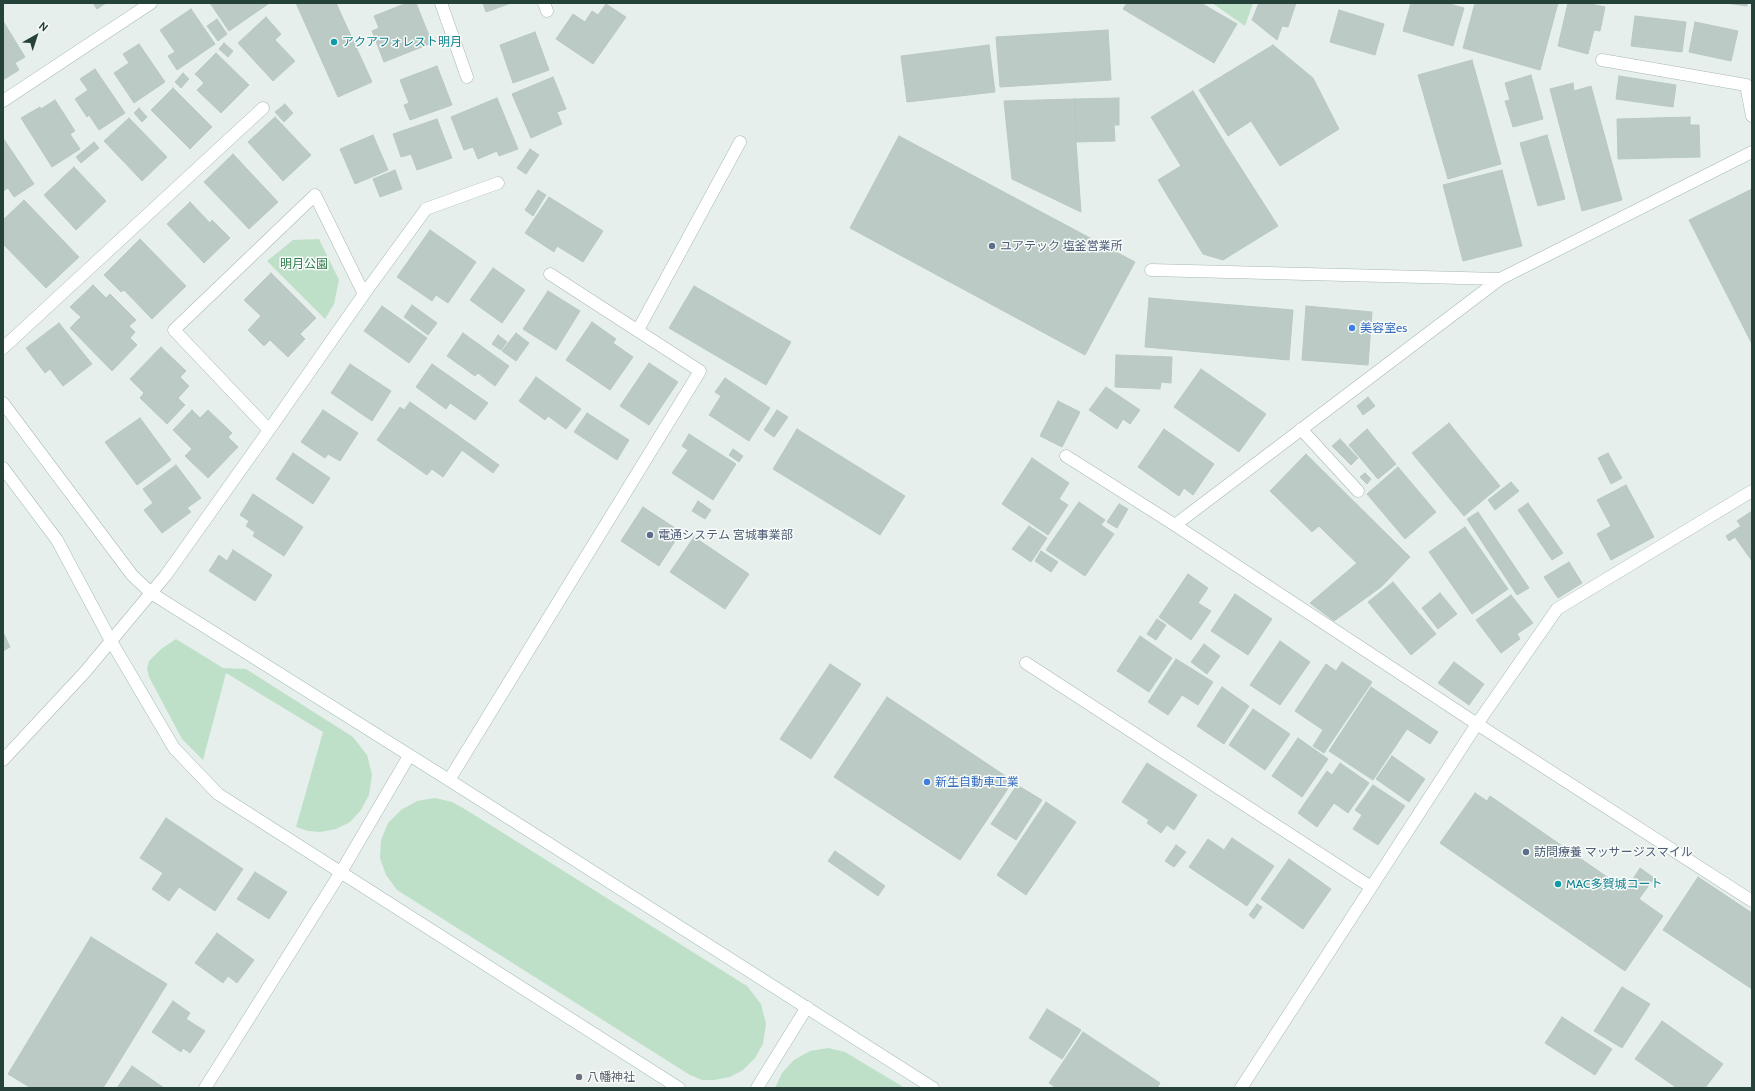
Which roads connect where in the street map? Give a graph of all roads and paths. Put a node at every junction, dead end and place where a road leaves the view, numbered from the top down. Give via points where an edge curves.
1 (151, 3) edge
2 (441, 3) edge
3 (1602, 60) dead end
4 (467, 77) dead end
5 (3, 101) edge
6 (263, 108) dead end
7 (1752, 116) edge
8 (740, 142) dead end
9 (1752, 152) edge
10 (498, 183) dead end
11 (1151, 270) dead end
12 (550, 274) dead end
13 (1500, 279) junction
14 (364, 294) junction
15 (638, 330) junction
16 (3, 348) edge
17 (3, 403) edge
18 (1301, 429) junction
19 (269, 430) junction
20 (1066, 456) dead end
21 (3, 468) edge
22 (1358, 491) dead end
23 (1752, 491) edge
24 (1175, 524) junction
25 (151, 593) junction
26 (111, 641) junction
27 (1026, 663) dead end
28 (1477, 724) junction
29 (409, 756) junction
30 (3, 760) edge
31 (449, 780) junction
32 (341, 872) junction
33 (1371, 886) junction
34 (1752, 901) edge
35 (807, 1007) junction
36 (204, 1088) edge
37 (679, 1088) edge
38 (757, 1088) edge
39 (933, 1088) edge
40 (1241, 1088) edge

1 - 5 street
2 - 4 street
3 - 7 street via 1746,85
6 - 16 street
8 - 15 street
9 - 13 street
10 - 14 street via 426,209
11 - 13 street
12 - 15 street
13 - 18 street
14 - 19 street
14 - 19 street via 315,195 174,330
15 - 31 street via 700,371
17 - 25 street via 132,575
18 - 22 street
18 - 24 street
19 - 25 street
20 - 24 street
21 - 26 street via 57,540
23 - 28 street via 1557,609
24 - 28 street
25 - 26 street
25 - 29 street
26 - 30 street
26 - 32 street via 174,748 218,794
27 - 33 street
28 - 33 street
28 - 34 street
29 - 31 street
29 - 32 street
31 - 35 street
32 - 36 street
32 - 37 street
33 - 40 street
35 - 38 street
35 - 39 street

